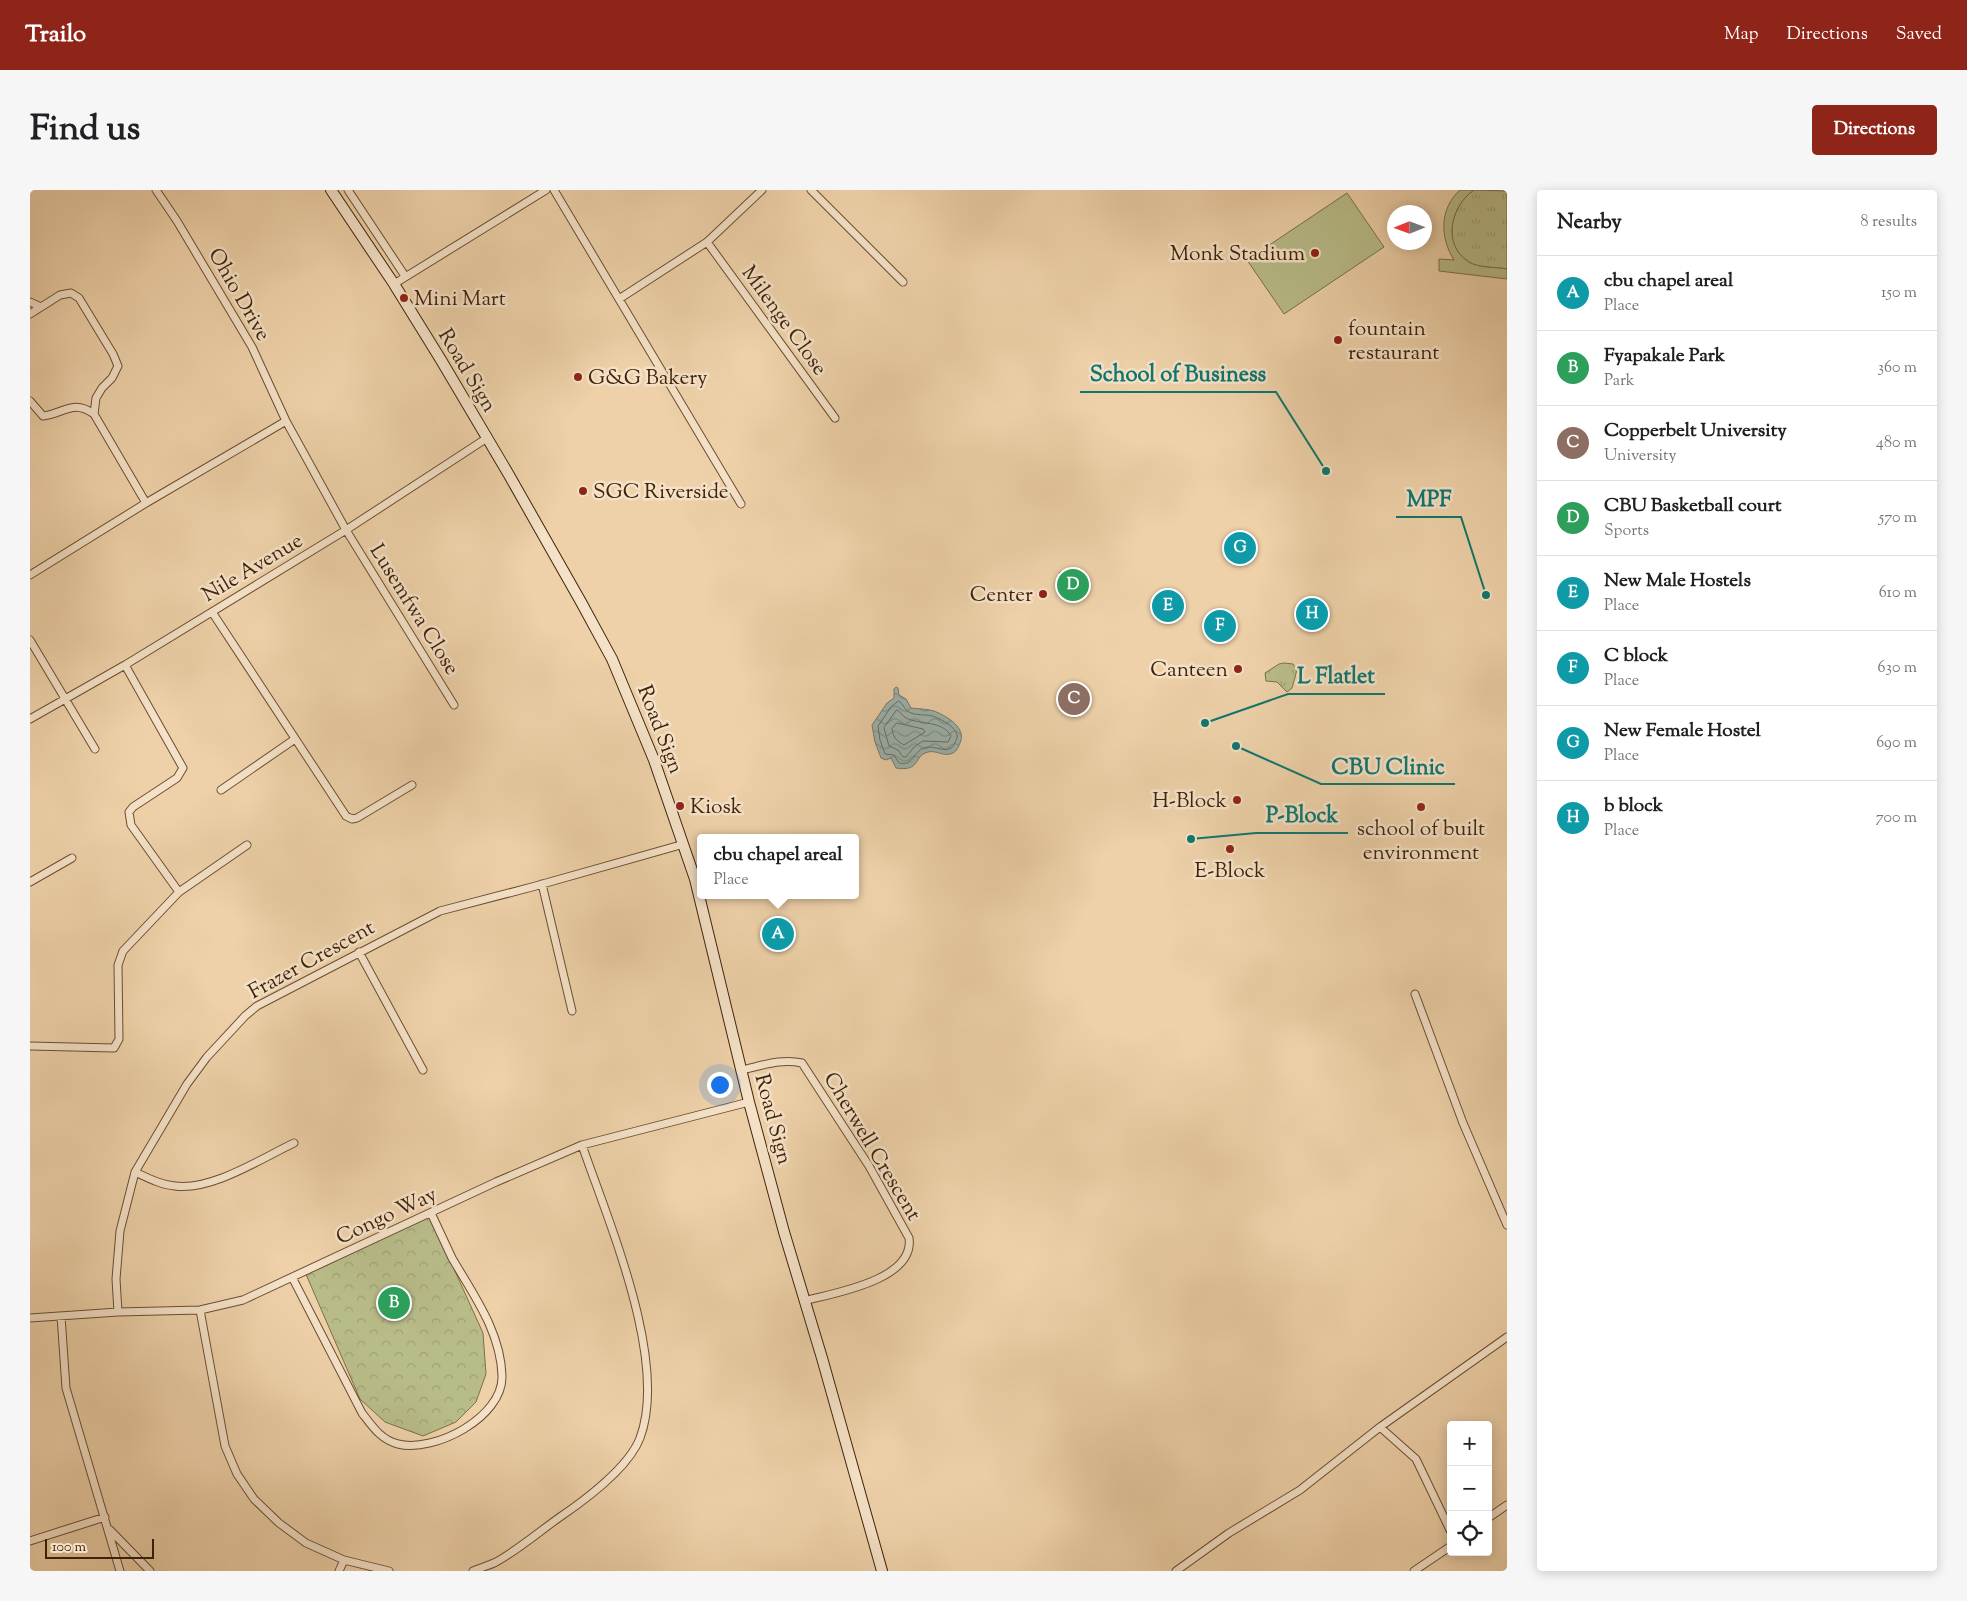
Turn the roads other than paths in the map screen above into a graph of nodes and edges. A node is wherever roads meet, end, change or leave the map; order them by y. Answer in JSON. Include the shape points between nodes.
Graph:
{"nodes":[{"id":1,"x":156,"y":190,"type":"edge"},
{"id":2,"x":331,"y":190,"type":"edge"},
{"id":3,"x":348,"y":190,"type":"edge"},
{"id":4,"x":546,"y":190,"type":"edge"},
{"id":5,"x":554,"y":190,"type":"edge"},
{"id":6,"x":762,"y":190,"type":"edge"},
{"id":7,"x":811,"y":190,"type":"edge"},
{"id":8,"x":707,"y":242,"type":"junction"},
{"id":9,"x":405,"y":276,"type":"junction"},
{"id":10,"x":903,"y":282,"type":"dead end"},
{"id":11,"x":394,"y":284,"type":"junction"},
{"id":12,"x":619,"y":299,"type":"junction"},
{"id":13,"x":30,"y":302,"type":"edge"},
{"id":14,"x":41,"y":307,"type":"junction"},
{"id":15,"x":30,"y":314,"type":"edge"},
{"id":16,"x":30,"y":402,"type":"edge"},
{"id":17,"x":94,"y":414,"type":"junction"},
{"id":18,"x":835,"y":418,"type":"dead end"},
{"id":19,"x":286,"y":421,"type":"junction"},
{"id":20,"x":487,"y":438,"type":"junction"},
{"id":21,"x":146,"y":502,"type":"junction"},
{"id":22,"x":741,"y":504,"type":"dead end"},
{"id":23,"x":346,"y":530,"type":"junction"},
{"id":24,"x":30,"y":575,"type":"edge"},
{"id":25,"x":212,"y":612,"type":"junction"},
{"id":26,"x":30,"y":640,"type":"edge"},
{"id":27,"x":125,"y":665,"type":"junction"},
{"id":28,"x":64,"y":698,"type":"junction"},
{"id":29,"x":454,"y":705,"type":"dead end"},
{"id":30,"x":30,"y":719,"type":"edge"},
{"id":31,"x":295,"y":739,"type":"junction"},
{"id":32,"x":95,"y":749,"type":"dead end"},
{"id":33,"x":412,"y":785,"type":"dead end"},
{"id":34,"x":221,"y":790,"type":"dead end"},
{"id":35,"x":684,"y":844,"type":"junction"},
{"id":36,"x":247,"y":845,"type":"dead end"},
{"id":37,"x":72,"y":858,"type":"dead end"},
{"id":38,"x":30,"y":882,"type":"edge"},
{"id":39,"x":542,"y":884,"type":"junction"},
{"id":40,"x":697,"y":887,"type":"edge"},
{"id":41,"x":179,"y":892,"type":"junction"},
{"id":42,"x":700,"y":899,"type":"edge"},
{"id":43,"x":360,"y":952,"type":"junction"},
{"id":44,"x":1415,"y":994,"type":"dead end"},
{"id":45,"x":572,"y":1011,"type":"dead end"},
{"id":46,"x":30,"y":1046,"type":"edge"},
{"id":47,"x":423,"y":1070,"type":"dead end"},
{"id":48,"x":741,"y":1070,"type":"junction"},
{"id":49,"x":749,"y":1102,"type":"junction"},
{"id":50,"x":294,"y":1142,"type":"dead end"},
{"id":51,"x":582,"y":1145,"type":"junction"},
{"id":52,"x":135,"y":1172,"type":"junction"},
{"id":53,"x":431,"y":1214,"type":"junction"},
{"id":54,"x":1507,"y":1225,"type":"edge"},
{"id":55,"x":292,"y":1277,"type":"junction"},
{"id":56,"x":804,"y":1300,"type":"junction"},
{"id":57,"x":200,"y":1310,"type":"junction"},
{"id":58,"x":118,"y":1312,"type":"junction"},
{"id":59,"x":61,"y":1316,"type":"junction"},
{"id":60,"x":30,"y":1318,"type":"edge"},
{"id":61,"x":1507,"y":1337,"type":"edge"},
{"id":62,"x":1380,"y":1427,"type":"junction"},
{"id":63,"x":1507,"y":1505,"type":"edge"},
{"id":64,"x":1492,"y":1515,"type":"edge"},
{"id":65,"x":105,"y":1517,"type":"junction"},
{"id":66,"x":1447,"y":1524,"type":"edge"},
{"id":67,"x":108,"y":1528,"type":"junction"},
{"id":68,"x":30,"y":1541,"type":"edge"},
{"id":69,"x":1447,"y":1549,"type":"edge"},
{"id":70,"x":344,"y":1560,"type":"junction"},
{"id":71,"x":120,"y":1571,"type":"edge"},
{"id":72,"x":150,"y":1571,"type":"edge"},
{"id":73,"x":339,"y":1571,"type":"edge"},
{"id":74,"x":389,"y":1571,"type":"edge"},
{"id":75,"x":473,"y":1571,"type":"edge"},
{"id":76,"x":882,"y":1571,"type":"edge"},
{"id":77,"x":1176,"y":1571,"type":"edge"},
{"id":78,"x":1414,"y":1571,"type":"edge"}],
"edges":[{"from":1,"to":19,"type":"street","name":"Ohio Drive","via":[[252,347]]},
{"from":2,"to":11,"type":"main road","name":"Road Sign"},
{"from":3,"to":9,"type":"street"},
{"from":4,"to":9,"type":"street"},
{"from":5,"to":12,"type":"street"},
{"from":6,"to":8,"type":"street"},
{"from":7,"to":10,"type":"street"},
{"from":8,"to":12,"type":"street"},
{"from":8,"to":18,"type":"street","name":"Milenge Close"},
{"from":9,"to":11,"type":"street"},
{"from":11,"to":20,"type":"main road","name":"Road Sign"},
{"from":12,"to":22,"type":"street"},
{"from":13,"to":14,"type":"street"},
{"from":14,"to":15,"type":"street"},
{"from":14,"to":17,"type":"street","via":[[71,292],[79,298],[113,354],[118,366],[96,398]]},
{"from":16,"to":17,"type":"street","via":[[43,416],[73,406],[84,407]]},
{"from":17,"to":21,"type":"street"},
{"from":19,"to":21,"type":"street"},
{"from":19,"to":23,"type":"street","name":"Ohio Drive"},
{"from":20,"to":23,"type":"street","name":"Nile Avenue"},
{"from":20,"to":35,"type":"main road","name":"Road Sign","via":[[612,659],[654,760]]},
{"from":21,"to":24,"type":"street"},
{"from":23,"to":25,"type":"street","name":"Nile Avenue"},
{"from":23,"to":29,"type":"street","name":"Lusemfwa Close"},
{"from":25,"to":27,"type":"street","name":"Nile Avenue"},
{"from":25,"to":31,"type":"street"},
{"from":26,"to":28,"type":"street"},
{"from":27,"to":28,"type":"street","name":"Nile Avenue"},
{"from":27,"to":41,"type":"street","via":[[183,768],[177,778],[129,812],[131,824]]},
{"from":28,"to":30,"type":"street","name":"Nile Avenue"},
{"from":28,"to":32,"type":"street"},
{"from":31,"to":33,"type":"street","via":[[346,816],[352,819]]},
{"from":31,"to":34,"type":"street"},
{"from":35,"to":39,"type":"street","name":"Frazer Crescent"},
{"from":35,"to":40,"type":"main road","name":"Road Sign"},
{"from":36,"to":41,"type":"street"},
{"from":37,"to":38,"type":"street"},
{"from":39,"to":43,"type":"street","name":"Frazer Crescent","via":[[440,911]]},
{"from":39,"to":45,"type":"street"},
{"from":41,"to":46,"type":"street","via":[[119,957],[119,1039],[114,1048]]},
{"from":42,"to":48,"type":"main road","name":"Road Sign"},
{"from":43,"to":47,"type":"street"},
{"from":43,"to":52,"type":"street","name":"Frazer Crescent","via":[[257,1006],[245,1016],[187,1084]]},
{"from":44,"to":54,"type":"street","via":[[1463,1123]]},
{"from":48,"to":49,"type":"main road","name":"Road Sign"},
{"from":48,"to":56,"type":"street","name":"Cherwell Crescent","via":[[780,1061],[802,1063],[869,1166],[909,1238],[908,1253],[893,1270],[860,1286]]},
{"from":49,"to":51,"type":"street","name":"Congo Way"},
{"from":49,"to":56,"type":"main road","name":"Road Sign"},
{"from":50,"to":52,"type":"street","via":[[230,1174],[198,1185],[177,1187]]},
{"from":51,"to":53,"type":"street","name":"Congo Way"},
{"from":51,"to":75,"type":"street","via":[[627,1276],[645,1349],[646,1415],[639,1440],[607,1481],[495,1563]]},
{"from":52,"to":58,"type":"street","name":"Frazer Crescent","via":[[120,1231],[116,1279]]},
{"from":53,"to":55,"type":"street","name":"Congo Way"},
{"from":53,"to":55,"type":"street","via":[[484,1314],[498,1350],[502,1378],[492,1402],[480,1417],[448,1438],[432,1443],[399,1444],[373,1429]]},
{"from":55,"to":57,"type":"street","name":"Congo Way","via":[[243,1300]]},
{"from":56,"to":76,"type":"main road","name":"Road Sign"},
{"from":57,"to":58,"type":"street","name":"Congo Way"},
{"from":57,"to":70,"type":"street","via":[[225,1446],[237,1474],[254,1499],[279,1522],[306,1543]]},
{"from":58,"to":59,"type":"street","name":"Congo Way"},
{"from":59,"to":60,"type":"street","name":"Congo Way"},
{"from":59,"to":65,"type":"street","via":[[66,1388]]},
{"from":61,"to":62,"type":"street"},
{"from":62,"to":66,"type":"street","via":[[1416,1459]]},
{"from":62,"to":77,"type":"street","via":[[1300,1490],[1229,1533]]},
{"from":63,"to":64,"type":"street"},
{"from":65,"to":67,"type":"street"},
{"from":65,"to":68,"type":"street"},
{"from":67,"to":71,"type":"street"},
{"from":67,"to":72,"type":"street"},
{"from":69,"to":78,"type":"street"},
{"from":70,"to":73,"type":"street"},
{"from":70,"to":74,"type":"street"}]}
